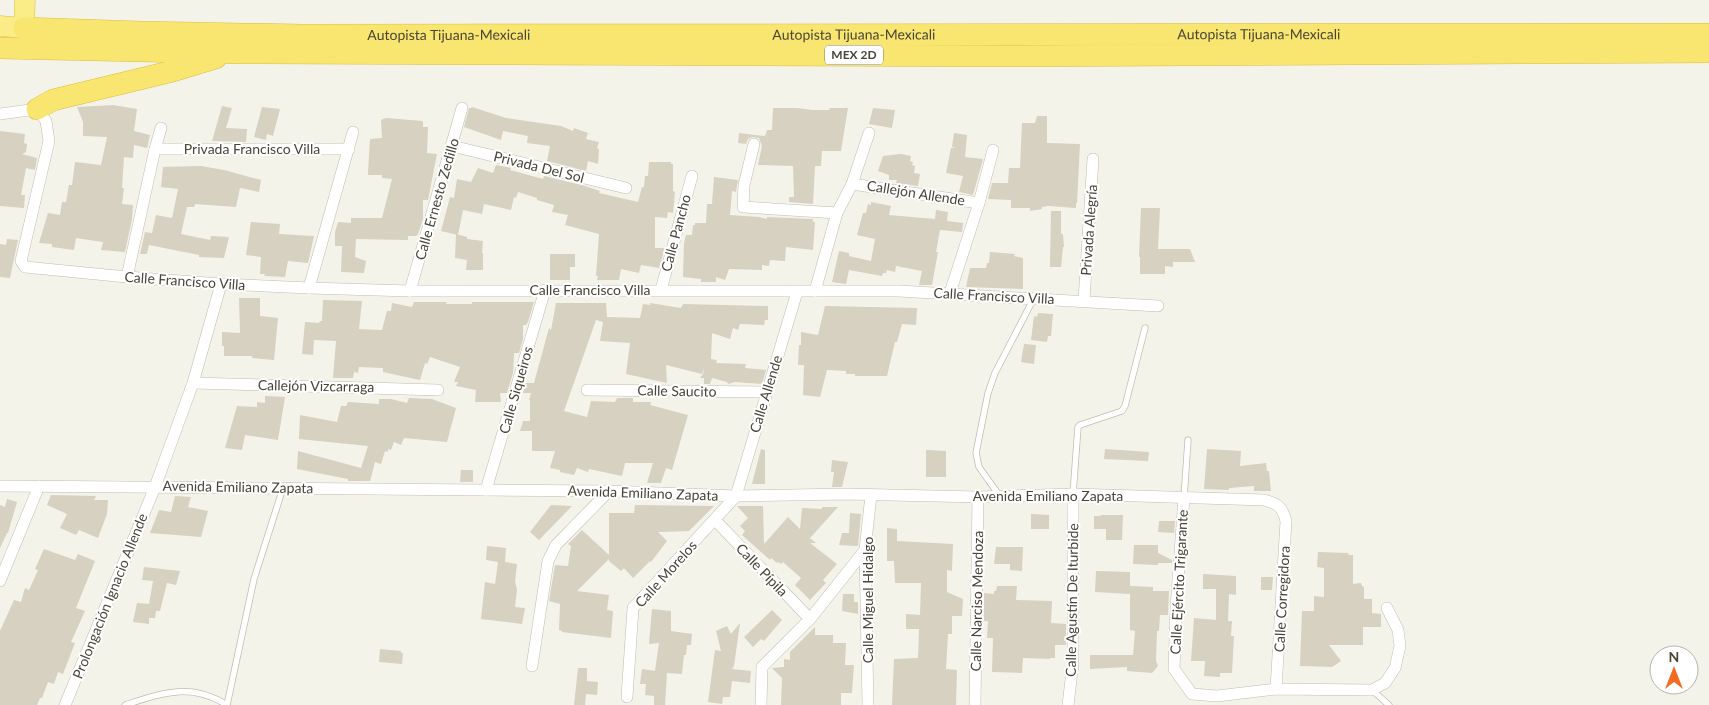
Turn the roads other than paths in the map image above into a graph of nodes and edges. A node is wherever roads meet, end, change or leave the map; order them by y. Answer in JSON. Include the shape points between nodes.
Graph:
{"nodes":[{"id":1,"x":25,"y":0,"type":"edge"},
{"id":2,"x":0,"y":26,"type":"edge"},
{"id":3,"x":24,"y":28,"type":"junction"},
{"id":4,"x":1709,"y":34,"type":"edge"},
{"id":5,"x":0,"y":48,"type":"edge"},
{"id":6,"x":1709,"y":52,"type":"edge"},
{"id":7,"x":235,"y":53,"type":"junction"},
{"id":8,"x":462,"y":108,"type":"dead end"},
{"id":9,"x":0,"y":114,"type":"edge"},
{"id":10,"x":42,"y":115,"type":"junction"},
{"id":11,"x":161,"y":128,"type":"dead end"},
{"id":12,"x":353,"y":132,"type":"dead end"},
{"id":13,"x":869,"y":133,"type":"dead end"},
{"id":14,"x":754,"y":144,"type":"dead end"},
{"id":15,"x":452,"y":146,"type":"junction"},
{"id":16,"x":155,"y":148,"type":"junction"},
{"id":17,"x":349,"y":150,"type":"junction"},
{"id":18,"x":993,"y":150,"type":"dead end"},
{"id":19,"x":1093,"y":160,"type":"dead end"},
{"id":20,"x":692,"y":176,"type":"dead end"},
{"id":21,"x":852,"y":184,"type":"junction"},
{"id":22,"x":626,"y":188,"type":"dead end"},
{"id":23,"x":979,"y":203,"type":"junction"},
{"id":24,"x":837,"y":213,"type":"junction"},
{"id":25,"x":126,"y":277,"type":"junction"},
{"id":26,"x":221,"y":284,"type":"junction"},
{"id":27,"x":309,"y":288,"type":"junction"},
{"id":28,"x":545,"y":290,"type":"junction"},
{"id":29,"x":661,"y":290,"type":"junction"},
{"id":30,"x":410,"y":291,"type":"junction"},
{"id":31,"x":815,"y":291,"type":"junction"},
{"id":32,"x":797,"y":292,"type":"junction"},
{"id":33,"x":950,"y":293,"type":"junction"},
{"id":34,"x":1034,"y":298,"type":"junction"},
{"id":35,"x":1084,"y":300,"type":"junction"},
{"id":36,"x":1158,"y":306,"type":"dead end"},
{"id":37,"x":1145,"y":328,"type":"dead end"},
{"id":38,"x":193,"y":383,"type":"junction"},
{"id":39,"x":438,"y":390,"type":"dead end"},
{"id":40,"x":587,"y":390,"type":"dead end"},
{"id":41,"x":766,"y":392,"type":"junction"},
{"id":42,"x":1188,"y":440,"type":"dead end"},
{"id":43,"x":0,"y":486,"type":"edge"},
{"id":44,"x":39,"y":486,"type":"junction"},
{"id":45,"x":155,"y":487,"type":"junction"},
{"id":46,"x":283,"y":488,"type":"junction"},
{"id":47,"x":486,"y":490,"type":"junction"},
{"id":48,"x":609,"y":492,"type":"junction"},
{"id":49,"x":1073,"y":494,"type":"junction"},
{"id":50,"x":870,"y":495,"type":"junction"},
{"id":51,"x":736,"y":496,"type":"junction"},
{"id":52,"x":999,"y":496,"type":"junction"},
{"id":53,"x":978,"y":497,"type":"junction"},
{"id":54,"x":1184,"y":498,"type":"junction"},
{"id":55,"x":1283,"y":510,"type":"joint"},
{"id":56,"x":715,"y":520,"type":"junction"},
{"id":57,"x":866,"y":550,"type":"junction"},
{"id":58,"x":0,"y":581,"type":"edge"},
{"id":59,"x":1387,"y":608,"type":"dead end"},
{"id":60,"x":810,"y":619,"type":"junction"},
{"id":61,"x":532,"y":666,"type":"dead end"},
{"id":62,"x":1276,"y":689,"type":"junction"},
{"id":63,"x":1372,"y":690,"type":"junction"},
{"id":64,"x":627,"y":697,"type":"dead end"},
{"id":65,"x":65,"y":705,"type":"edge"},
{"id":66,"x":125,"y":705,"type":"edge"},
{"id":67,"x":227,"y":705,"type":"edge"},
{"id":68,"x":761,"y":705,"type":"edge"},
{"id":69,"x":868,"y":705,"type":"edge"},
{"id":70,"x":975,"y":705,"type":"edge"},
{"id":71,"x":1068,"y":705,"type":"edge"},
{"id":72,"x":1388,"y":705,"type":"edge"}],
"edges":[{"from":1,"to":3,"type":"highway"},
{"from":2,"to":3,"type":"highway","name":"Autopista Tijuana-Mexicali","number":"MEX 2D"},
{"from":3,"to":4,"type":"highway","name":"Autopista Tijuana-Mexicali","number":"MEX 2D","via":[[303,35]]},
{"from":5,"to":7,"type":"highway","name":"Autopista Tijuana-Mexicali","number":"MEX 2D"},
{"from":6,"to":7,"type":"highway","name":"Autopista Tijuana-Mexicali","number":"MEX 2D","via":[[1003,56]]},
{"from":7,"to":10,"type":"highway","via":[[53,100]]},
{"from":8,"to":15,"type":"street","name":"Calle Ernesto Zedillo"},
{"from":9,"to":10,"type":"street"},
{"from":10,"to":25,"type":"street","name":"Calle Francisco Villa","via":[[49,141],[22,264],[25,267]]},
{"from":11,"to":16,"type":"street"},
{"from":12,"to":17,"type":"street"},
{"from":13,"to":21,"type":"street"},
{"from":14,"to":24,"type":"street","via":[[744,185],[743,207]]},
{"from":15,"to":22,"type":"street","name":"Privada Del Sol"},
{"from":15,"to":30,"type":"street","name":"Calle Ernesto Zedillo"},
{"from":16,"to":17,"type":"street","name":"Privada Francisco Villa"},
{"from":16,"to":25,"type":"street"},
{"from":17,"to":27,"type":"street"},
{"from":18,"to":23,"type":"street"},
{"from":19,"to":35,"type":"street","name":"Privada Alegría"},
{"from":20,"to":29,"type":"street","name":"Calle Pancho"},
{"from":21,"to":23,"type":"street","name":"Callejón Allende"},
{"from":21,"to":24,"type":"street"},
{"from":23,"to":33,"type":"street"},
{"from":24,"to":31,"type":"street"},
{"from":25,"to":26,"type":"street","name":"Calle Francisco Villa"},
{"from":26,"to":27,"type":"street","name":"Calle Francisco Villa"},
{"from":26,"to":38,"type":"street","name":"Prolongación Ignacio Allende"},
{"from":27,"to":30,"type":"street","name":"Calle Francisco Villa"},
{"from":28,"to":29,"type":"street","name":"Calle Francisco Villa"},
{"from":28,"to":30,"type":"street","name":"Calle Francisco Villa"},
{"from":28,"to":47,"type":"street","name":"Calle Siqueiros"},
{"from":29,"to":32,"type":"street","name":"Calle Francisco Villa"},
{"from":31,"to":32,"type":"street","name":"Calle Francisco Villa"},
{"from":31,"to":33,"type":"street","name":"Calle Francisco Villa"},
{"from":32,"to":41,"type":"street","name":"Calle Allende"},
{"from":33,"to":34,"type":"street","name":"Calle Francisco Villa"},
{"from":34,"to":35,"type":"street","name":"Calle Francisco Villa"},
{"from":34,"to":52,"type":"lane","via":[[995,373],[976,453],[979,467]]},
{"from":35,"to":36,"type":"street","name":"Calle Francisco Villa"},
{"from":37,"to":49,"type":"lane","via":[[1126,406],[1122,411],[1078,427]]},
{"from":38,"to":39,"type":"street","name":"Callejón Vizcarraga"},
{"from":38,"to":45,"type":"street","name":"Prolongación Ignacio Allende"},
{"from":40,"to":41,"type":"street","name":"Calle Saucito"},
{"from":41,"to":51,"type":"street","name":"Calle Allende"},
{"from":42,"to":54,"type":"lane"},
{"from":43,"to":44,"type":"street","name":"Avenida Emiliano Zapata"},
{"from":44,"to":45,"type":"street","name":"Avenida Emiliano Zapata"},
{"from":44,"to":58,"type":"street"},
{"from":45,"to":46,"type":"street","name":"Avenida Emiliano Zapata"},
{"from":45,"to":65,"type":"street","name":"Prolongación Ignacio Allende"},
{"from":46,"to":47,"type":"street","name":"Avenida Emiliano Zapata"},
{"from":46,"to":67,"type":"lane","via":[[254,579]]},
{"from":47,"to":48,"type":"street","name":"Avenida Emiliano Zapata"},
{"from":48,"to":51,"type":"street","name":"Avenida Emiliano Zapata"},
{"from":48,"to":61,"type":"street","via":[[556,545],[548,561]]},
{"from":49,"to":52,"type":"street","name":"Avenida Emiliano Zapata"},
{"from":49,"to":54,"type":"street","name":"Avenida Emiliano Zapata"},
{"from":49,"to":71,"type":"street","name":"Calle Agustín De Iturbide","via":[[1073,663]]},
{"from":50,"to":51,"type":"street","name":"Avenida Emiliano Zapata"},
{"from":50,"to":53,"type":"street","name":"Avenida Emiliano Zapata"},
{"from":50,"to":57,"type":"street","name":"Calle Miguel Hidalgo"},
{"from":51,"to":56,"type":"street","name":"Calle Morelos"},
{"from":52,"to":53,"type":"street","name":"Avenida Emiliano Zapata"},
{"from":53,"to":70,"type":"street","name":"Calle Narciso Mendoza"},
{"from":54,"to":55,"type":"street","name":"Avenida Emiliano Zapata","via":[[1264,500]]},
{"from":54,"to":62,"type":"street","name":"Calle Ejército Trigarante","via":[[1174,669],[1192,694],[1217,696]]},
{"from":55,"to":62,"type":"street","name":"Calle Corregidora","via":[[1286,521]]},
{"from":56,"to":60,"type":"street","name":"Calle Pípila"},
{"from":56,"to":64,"type":"street","name":"Calle Morelos","via":[[633,608]]},
{"from":57,"to":60,"type":"street"},
{"from":57,"to":69,"type":"street","name":"Calle Miguel Hidalgo"},
{"from":59,"to":63,"type":"street","via":[[1398,630],[1400,646],[1395,668],[1385,683]]},
{"from":60,"to":68,"type":"street","via":[[762,667]]},
{"from":62,"to":63,"type":"street","name":"Calle Ejército Trigarante"},
{"from":63,"to":72,"type":"lane"},
{"from":66,"to":67,"type":"lane","via":[[174,691],[199,692]]}]}
